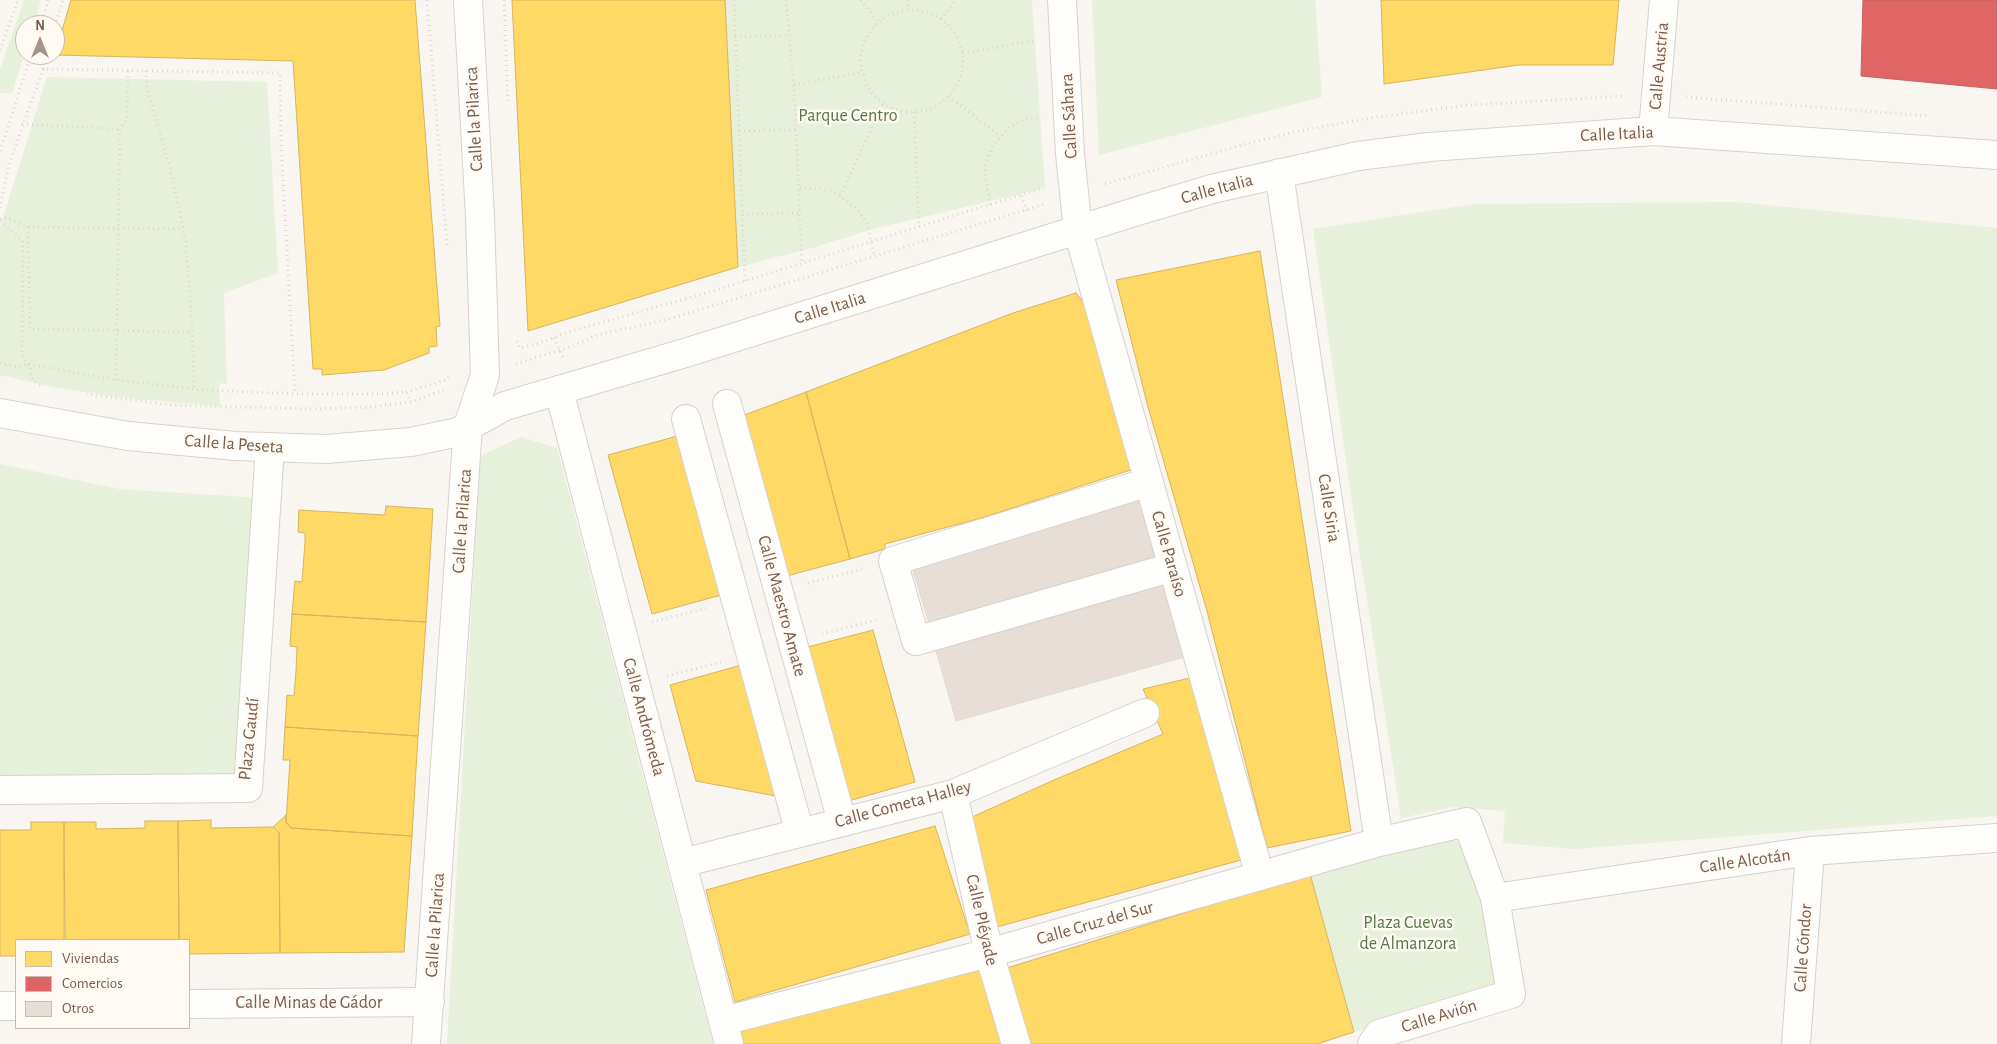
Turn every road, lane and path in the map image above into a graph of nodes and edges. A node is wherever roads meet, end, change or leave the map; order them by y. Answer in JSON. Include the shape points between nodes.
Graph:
{"nodes":[{"id":1,"x":18,"y":0,"type":"edge"},
{"id":2,"x":48,"y":0,"type":"edge"},
{"id":3,"x":62,"y":0,"type":"edge"},
{"id":4,"x":427,"y":0,"type":"edge"},
{"id":5,"x":468,"y":0,"type":"edge"},
{"id":6,"x":734,"y":0,"type":"edge"},
{"id":7,"x":786,"y":0,"type":"edge"},
{"id":8,"x":861,"y":0,"type":"edge"},
{"id":9,"x":908,"y":0,"type":"edge"},
{"id":10,"x":956,"y":0,"type":"edge"},
{"id":11,"x":1062,"y":0,"type":"edge"},
{"id":12,"x":1664,"y":0,"type":"edge"},
{"id":13,"x":908,"y":9,"type":"junction"},
{"id":14,"x":43,"y":15,"type":"edge"},
{"id":15,"x":58,"y":15,"type":"edge"},
{"id":16,"x":941,"y":19,"type":"junction"},
{"id":17,"x":878,"y":22,"type":"junction"},
{"id":18,"x":789,"y":35,"type":"junction"},
{"id":19,"x":735,"y":37,"type":"junction"},
{"id":20,"x":1040,"y":39,"type":"dead end"},
{"id":21,"x":0,"y":50,"type":"edge"},
{"id":22,"x":963,"y":53,"type":"junction"},
{"id":23,"x":28,"y":65,"type":"edge"},
{"id":24,"x":44,"y":65,"type":"edge"},
{"id":25,"x":43,"y":69,"type":"junction"},
{"id":26,"x":128,"y":71,"type":"junction"},
{"id":27,"x":146,"y":71,"type":"junction"},
{"id":28,"x":861,"y":72,"type":"junction"},
{"id":29,"x":794,"y":85,"type":"junction"},
{"id":30,"x":949,"y":96,"type":"junction"},
{"id":31,"x":1728,"y":100,"type":"dead end"},
{"id":32,"x":883,"y":104,"type":"junction"},
{"id":33,"x":914,"y":112,"type":"junction"},
{"id":34,"x":1878,"y":112,"type":"dead end"},
{"id":35,"x":1043,"y":117,"type":"dead end"},
{"id":36,"x":22,"y":124,"type":"junction"},
{"id":37,"x":120,"y":129,"type":"junction"},
{"id":38,"x":796,"y":130,"type":"junction"},
{"id":39,"x":739,"y":131,"type":"junction"},
{"id":40,"x":1653,"y":131,"type":"junction"},
{"id":41,"x":1000,"y":136,"type":"junction"},
{"id":42,"x":0,"y":151,"type":"edge"},
{"id":43,"x":1997,"y":155,"type":"edge"},
{"id":44,"x":1279,"y":173,"type":"junction"},
{"id":45,"x":800,"y":188,"type":"junction"},
{"id":46,"x":1045,"y":188,"type":"dead end"},
{"id":47,"x":840,"y":196,"type":"junction"},
{"id":48,"x":1021,"y":196,"type":"junction"},
{"id":49,"x":990,"y":205,"type":"junction"},
{"id":50,"x":0,"y":208,"type":"edge"},
{"id":51,"x":1026,"y":210,"type":"dead end"},
{"id":52,"x":800,"y":213,"type":"junction"},
{"id":53,"x":742,"y":214,"type":"junction"},
{"id":54,"x":1008,"y":215,"type":"dead end"},
{"id":55,"x":0,"y":220,"type":"edge"},
{"id":56,"x":28,"y":227,"type":"junction"},
{"id":57,"x":919,"y":227,"type":"junction"},
{"id":58,"x":117,"y":228,"type":"junction"},
{"id":59,"x":183,"y":229,"type":"junction"},
{"id":60,"x":1078,"y":231,"type":"junction"},
{"id":61,"x":872,"y":242,"type":"junction"},
{"id":62,"x":448,"y":255,"type":"dead end"},
{"id":63,"x":874,"y":255,"type":"junction"},
{"id":64,"x":802,"y":264,"type":"junction"},
{"id":65,"x":745,"y":281,"type":"junction"},
{"id":66,"x":115,"y":330,"type":"junction"},
{"id":67,"x":192,"y":332,"type":"junction"},
{"id":68,"x":554,"y":338,"type":"junction"},
{"id":69,"x":537,"y":344,"type":"dead end"},
{"id":70,"x":560,"y":351,"type":"junction"},
{"id":71,"x":536,"y":357,"type":"dead end"},
{"id":72,"x":0,"y":363,"type":"edge"},
{"id":73,"x":28,"y":364,"type":"junction"},
{"id":74,"x":454,"y":371,"type":"dead end"},
{"id":75,"x":116,"y":380,"type":"junction"},
{"id":76,"x":46,"y":388,"type":"dead end"},
{"id":77,"x":194,"y":389,"type":"junction"},
{"id":78,"x":445,"y":389,"type":"dead end"},
{"id":79,"x":558,"y":390,"type":"junction"},
{"id":80,"x":406,"y":392,"type":"junction"},
{"id":81,"x":78,"y":393,"type":"dead end"},
{"id":82,"x":295,"y":394,"type":"junction"},
{"id":83,"x":411,"y":402,"type":"junction"},
{"id":84,"x":728,"y":404,"type":"dead end"},
{"id":85,"x":0,"y":413,"type":"edge"},
{"id":86,"x":686,"y":419,"type":"dead end"},
{"id":87,"x":468,"y":426,"type":"junction"},
{"id":88,"x":270,"y":447,"type":"junction"},
{"id":89,"x":1149,"y":482,"type":"junction"},
{"id":90,"x":1173,"y":566,"type":"junction"},
{"id":91,"x":867,"y":568,"type":"dead end"},
{"id":92,"x":778,"y":590,"type":"junction"},
{"id":93,"x":736,"y":601,"type":"junction"},
{"id":94,"x":881,"y":618,"type":"dead end"},
{"id":95,"x":649,"y":623,"type":"dead end"},
{"id":96,"x":792,"y":642,"type":"junction"},
{"id":97,"x":750,"y":654,"type":"junction"},
{"id":98,"x":664,"y":677,"type":"dead end"},
{"id":99,"x":1145,"y":713,"type":"dead end"},
{"id":100,"x":0,"y":790,"type":"edge"},
{"id":101,"x":954,"y":794,"type":"junction"},
{"id":102,"x":838,"y":807,"type":"dead end"},
{"id":103,"x":796,"y":819,"type":"dead end"},
{"id":104,"x":1997,"y":838,"type":"edge"},
{"id":105,"x":1380,"y":842,"type":"junction"},
{"id":106,"x":1810,"y":851,"type":"junction"},
{"id":107,"x":682,"y":863,"type":"junction"},
{"id":108,"x":1260,"y":876,"type":"junction"},
{"id":109,"x":1495,"y":898,"type":"junction"},
{"id":110,"x":989,"y":953,"type":"junction"},
{"id":111,"x":430,"y":1002,"type":"junction"},
{"id":112,"x":190,"y":1004,"type":"edge"},
{"id":113,"x":0,"y":1006,"type":"edge"},
{"id":114,"x":15,"y":1006,"type":"edge"},
{"id":115,"x":726,"y":1032,"type":"edge"},
{"id":116,"x":426,"y":1044,"type":"edge"},
{"id":117,"x":1016,"y":1044,"type":"edge"},
{"id":118,"x":1372,"y":1044,"type":"edge"},
{"id":119,"x":1796,"y":1044,"type":"edge"}],
"edges":[{"from":1,"to":21,"type":"path"},
{"from":2,"to":14,"type":"path"},
{"from":3,"to":15,"type":"path"},
{"from":4,"to":62,"type":"path"},
{"from":5,"to":87,"type":"street","name":"Calle la Pilarica","via":[[485,375]]},
{"from":6,"to":19,"type":"path"},
{"from":7,"to":18,"type":"path"},
{"from":8,"to":17,"type":"path"},
{"from":9,"to":13,"type":"path"},
{"from":10,"to":16,"type":"path"},
{"from":11,"to":60,"type":"street","name":"Calle Sáhara","via":[[1070,154]]},
{"from":12,"to":40,"type":"street","name":"Calle Austria"},
{"from":13,"to":16,"type":"path","via":[[926,11]]},
{"from":13,"to":17,"type":"path"},
{"from":16,"to":22,"type":"path","via":[[955,34]]},
{"from":17,"to":28,"type":"path","via":[[864,42]]},
{"from":18,"to":19,"type":"path"},
{"from":18,"to":29,"type":"path"},
{"from":19,"to":39,"type":"path"},
{"from":20,"to":22,"type":"path"},
{"from":22,"to":30,"type":"path","via":[[962,72]]},
{"from":23,"to":42,"type":"path"},
{"from":24,"to":25,"type":"path"},
{"from":25,"to":26,"type":"path"},
{"from":25,"to":36,"type":"path"},
{"from":26,"to":27,"type":"path"},
{"from":26,"to":37,"type":"path","via":[[127,119]]},
{"from":27,"to":59,"type":"path","via":[[147,88]]},
{"from":27,"to":82,"type":"path","via":[[280,73]]},
{"from":28,"to":29,"type":"path"},
{"from":28,"to":32,"type":"path","via":[[868,89]]},
{"from":29,"to":38,"type":"path"},
{"from":30,"to":33,"type":"path","via":[[929,109]]},
{"from":30,"to":41,"type":"path"},
{"from":31,"to":34,"type":"path"},
{"from":32,"to":33,"type":"path"},
{"from":32,"to":47,"type":"path"},
{"from":33,"to":57,"type":"path"},
{"from":35,"to":41,"type":"path","via":[[1019,121]]},
{"from":36,"to":37,"type":"path"},
{"from":36,"to":50,"type":"path","via":[[8,167]]},
{"from":37,"to":58,"type":"path"},
{"from":38,"to":39,"type":"path"},
{"from":38,"to":45,"type":"path"},
{"from":39,"to":53,"type":"path"},
{"from":40,"to":43,"type":"street","name":"Calle Italia"},
{"from":40,"to":44,"type":"street","name":"Calle Italia","via":[[1429,147],[1358,156]]},
{"from":41,"to":49,"type":"path","via":[[985,166]]},
{"from":44,"to":60,"type":"street","name":"Calle Italia","via":[[1212,189]]},
{"from":44,"to":105,"type":"street","name":"Calle Siria"},
{"from":45,"to":47,"type":"path","via":[[822,189]]},
{"from":45,"to":52,"type":"path"},
{"from":46,"to":48,"type":"path"},
{"from":47,"to":61,"type":"path","via":[[862,216]]},
{"from":48,"to":49,"type":"path"},
{"from":48,"to":51,"type":"path"},
{"from":49,"to":57,"type":"path"},
{"from":52,"to":53,"type":"path"},
{"from":52,"to":64,"type":"path"},
{"from":53,"to":65,"type":"path"},
{"from":54,"to":63,"type":"path"},
{"from":55,"to":56,"type":"path","via":[[6,218]]},
{"from":55,"to":73,"type":"path","via":[[22,240],[22,355]]},
{"from":56,"to":58,"type":"path"},
{"from":56,"to":66,"type":"path","via":[[30,329]]},
{"from":57,"to":61,"type":"path"},
{"from":58,"to":59,"type":"path"},
{"from":58,"to":66,"type":"path"},
{"from":59,"to":67,"type":"path"},
{"from":60,"to":79,"type":"street","name":"Calle Italia"},
{"from":60,"to":89,"type":"street","name":"Calle Paraíso"},
{"from":61,"to":63,"type":"path"},
{"from":61,"to":64,"type":"path"},
{"from":63,"to":70,"type":"path","via":[[669,319],[597,335]]},
{"from":64,"to":65,"type":"path"},
{"from":65,"to":68,"type":"path"},
{"from":66,"to":67,"type":"path"},
{"from":66,"to":75,"type":"path"},
{"from":67,"to":77,"type":"path"},
{"from":68,"to":69,"type":"path"},
{"from":68,"to":70,"type":"path"},
{"from":70,"to":71,"type":"path"},
{"from":72,"to":73,"type":"path"},
{"from":73,"to":75,"type":"path"},
{"from":73,"to":76,"type":"path","via":[[34,381]]},
{"from":74,"to":80,"type":"path","via":[[446,380]]},
{"from":75,"to":77,"type":"path"},
{"from":77,"to":82,"type":"path"},
{"from":78,"to":83,"type":"path"},
{"from":79,"to":87,"type":"street","name":"Calle Italia","via":[[505,406]]},
{"from":79,"to":107,"type":"street","name":"Calle Andrómeda"},
{"from":80,"to":82,"type":"path"},
{"from":80,"to":83,"type":"path"},
{"from":81,"to":83,"type":"path","via":[[172,405],[252,409],[330,409]]},
{"from":84,"to":92,"type":"street","name":"Calle Maestro Amate"},
{"from":85,"to":88,"type":"street","name":"Calle la Peseta","via":[[128,436]]},
{"from":86,"to":93,"type":"street"},
{"from":87,"to":88,"type":"street","name":"Calle la Peseta","via":[[458,432],[411,442],[326,449]]},
{"from":87,"to":111,"type":"street","name":"Calle la Pilarica"},
{"from":88,"to":100,"type":"street","name":"Plaza Gaudí","via":[[248,788]]},
{"from":89,"to":90,"type":"street","name":"Calle Paraíso"},
{"from":89,"to":90,"type":"street","via":[[893,561],[895,570],[916,641]]},
{"from":90,"to":108,"type":"street","name":"Calle Paraíso"},
{"from":91,"to":92,"type":"path"},
{"from":92,"to":93,"type":"street"},
{"from":92,"to":96,"type":"street","name":"Calle Maestro Amate"},
{"from":93,"to":95,"type":"path"},
{"from":93,"to":97,"type":"street"},
{"from":94,"to":96,"type":"path"},
{"from":96,"to":97,"type":"street"},
{"from":96,"to":102,"type":"street","name":"Calle Maestro Amate"},
{"from":97,"to":98,"type":"path"},
{"from":97,"to":103,"type":"street"},
{"from":99,"to":101,"type":"street","name":"Calle Cometa Halley"},
{"from":101,"to":107,"type":"street","name":"Calle Cometa Halley"},
{"from":101,"to":110,"type":"street","name":"Calle Pléyade"},
{"from":104,"to":106,"type":"street","name":"Calle Alcotán"},
{"from":105,"to":108,"type":"street","name":"Calle Cruz del Sur"},
{"from":105,"to":109,"type":"street","name":"Calle Cruz del Sur","via":[[1467,822]]},
{"from":106,"to":109,"type":"street","name":"Calle Alcotán"},
{"from":106,"to":119,"type":"street","name":"Calle Cóndor"},
{"from":107,"to":115,"type":"street","name":"Calle Andrómeda"},
{"from":108,"to":110,"type":"street","name":"Calle Cruz del Sur"},
{"from":109,"to":118,"type":"street","name":"Calle Avión","via":[[1511,994],[1379,1034]]},
{"from":110,"to":115,"type":"street","name":"Calle Cruz del Sur"},
{"from":110,"to":117,"type":"street","name":"Calle Pléyade"},
{"from":111,"to":112,"type":"street","name":"Calle Minas de Gádor"},
{"from":111,"to":116,"type":"street","name":"Calle la Pilarica"},
{"from":113,"to":114,"type":"street"}]}
